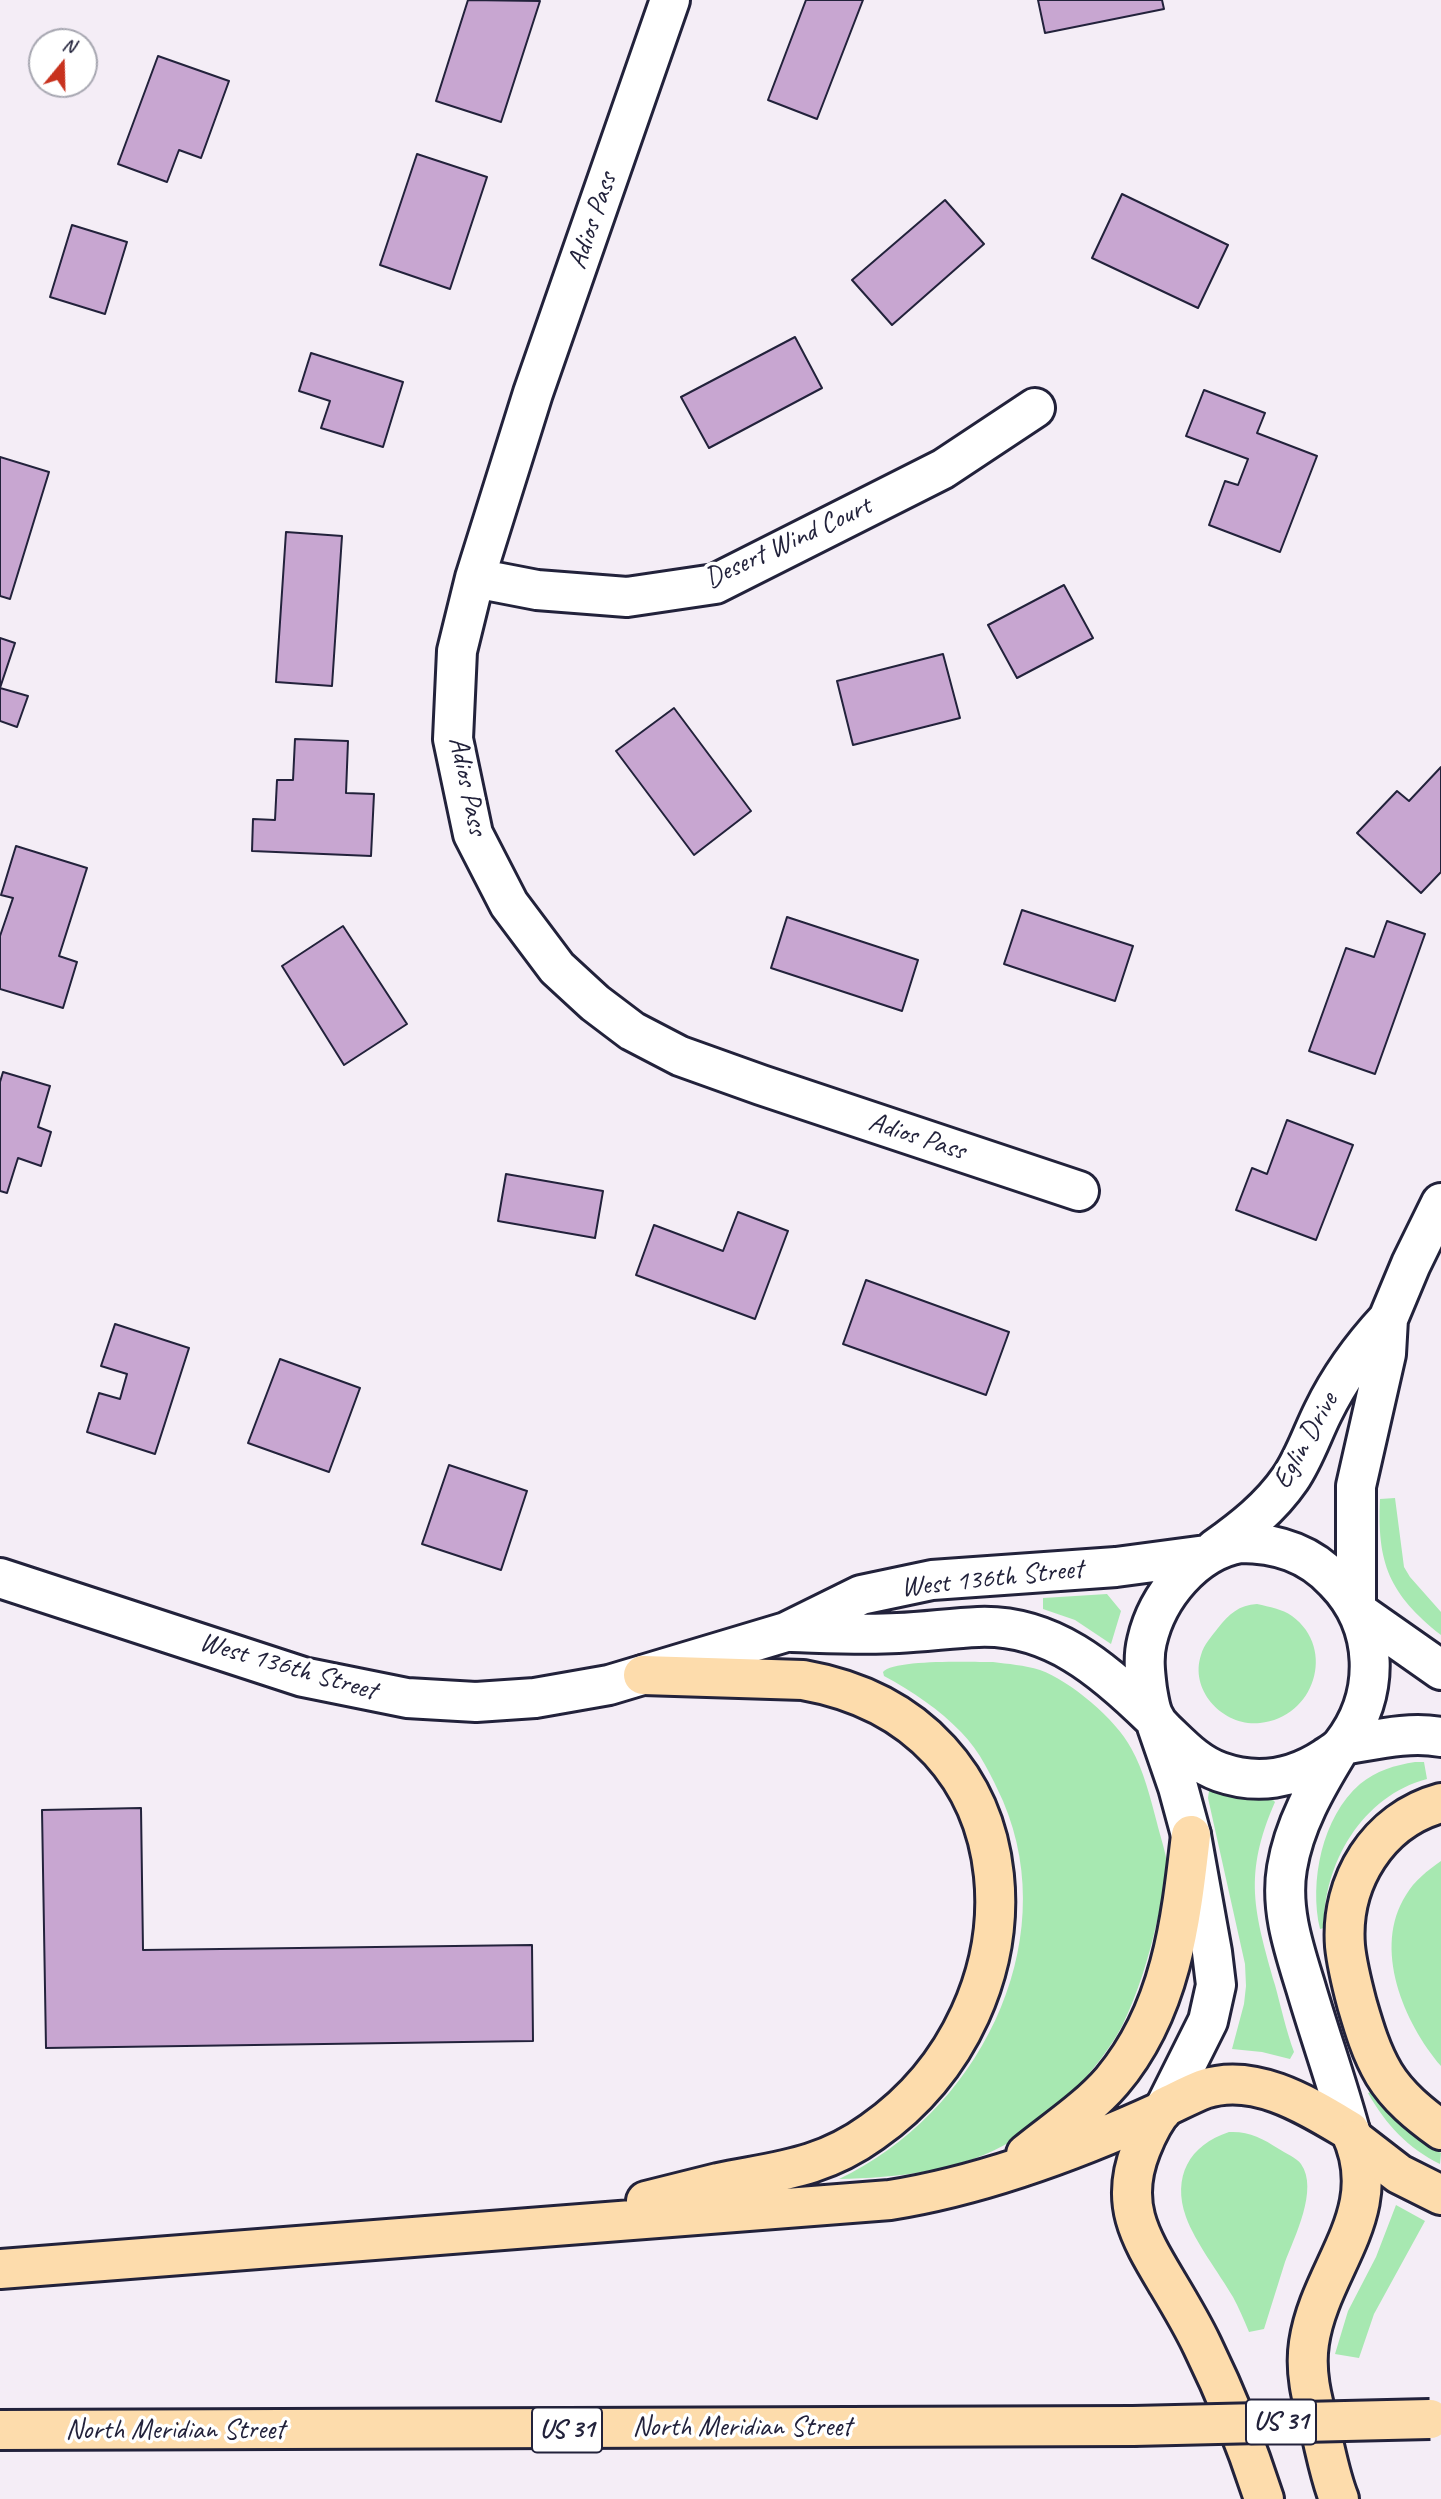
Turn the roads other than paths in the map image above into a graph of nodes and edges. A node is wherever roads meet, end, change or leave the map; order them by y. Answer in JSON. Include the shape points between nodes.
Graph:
{"nodes":[{"id":1,"x":670,"y":0,"type":"edge"},
{"id":2,"x":1035,"y":408,"type":"dead end"},
{"id":3,"x":475,"y":578,"type":"junction"},
{"id":4,"x":1079,"y":1191,"type":"dead end"},
{"id":5,"x":1441,"y":1203,"type":"edge"},
{"id":6,"x":1388,"y":1320,"type":"junction"},
{"id":7,"x":1209,"y":1553,"type":"junction"},
{"id":8,"x":0,"y":1578,"type":"edge"},
{"id":9,"x":1357,"y":1609,"type":"junction"},
{"id":10,"x":786,"y":1632,"type":"junction"},
{"id":11,"x":1441,"y":1670,"type":"edge"},
{"id":12,"x":643,"y":1675,"type":"junction"},
{"id":13,"x":1155,"y":1721,"type":"junction"},
{"id":14,"x":1441,"y":1737,"type":"edge"},
{"id":15,"x":1341,"y":1746,"type":"junction"},
{"id":16,"x":1441,"y":1803,"type":"edge"},
{"id":17,"x":1191,"y":1835,"type":"junction"},
{"id":18,"x":1163,"y":2109,"type":"junction"},
{"id":19,"x":1441,"y":2130,"type":"edge"},
{"id":20,"x":1353,"y":2135,"type":"junction"},
{"id":21,"x":999,"y":2175,"type":"junction"},
{"id":22,"x":1441,"y":2195,"type":"edge"},
{"id":23,"x":542,"y":2227,"type":"junction"},
{"id":24,"x":0,"y":2269,"type":"edge"},
{"id":25,"x":1435,"y":2418,"type":"edge"},
{"id":26,"x":0,"y":2430,"type":"edge"},
{"id":27,"x":1264,"y":2499,"type":"edge"},
{"id":28,"x":1339,"y":2499,"type":"edge"}],
"edges":[{"from":1,"to":3,"type":"street","name":"Adios Pass","via":[[533,393]]},
{"from":2,"to":3,"type":"street","name":"Desert Wind Court","via":[[943,469],[715,584],[627,597],[537,590]]},
{"from":3,"to":4,"type":"street","name":"Adios Pass","via":[[457,651],[453,739],[473,834],[509,904],[557,968],[632,1031],[680,1056]]},
{"from":5,"to":6,"type":"street","name":"Eglin Drive"},
{"from":6,"to":7,"type":"street","name":"Eglin Drive","via":[[1349,1366],[1289,1480],[1245,1527]]},
{"from":6,"to":9,"type":"street","name":"Eglin Drive","via":[[1356,1486]]},
{"from":7,"to":9,"type":"street","via":[[1240,1543],[1294,1551],[1327,1573]]},
{"from":7,"to":10,"type":"street","name":"West 136th Street","via":[[1126,1566],[932,1580],[860,1595]]},
{"from":7,"to":13,"type":"street","via":[[1185,1573],[1154,1618],[1144,1669]]},
{"from":8,"to":12,"type":"street","name":"West 136th Street","via":[[303,1677],[381,1695],[476,1702],[535,1698]]},
{"from":9,"to":11,"type":"street"},
{"from":9,"to":15,"type":"street","via":[[1366,1631],[1369,1687]]},
{"from":10,"to":12,"type":"street","name":"West 136th Street"},
{"from":10,"to":13,"type":"street","name":"West 136th Street","via":[[1017,1630],[1053,1642],[1094,1665]]},
{"from":12,"to":23,"type":"main road","via":[[825,1684],[867,1699],[932,1741],[980,1814],[996,1897],[991,1956],[976,2000],[941,2063],[913,2097],[864,2138],[811,2164]]},
{"from":13,"to":15,"type":"street","via":[[1195,1759],[1244,1778],[1296,1774]]},
{"from":13,"to":17,"type":"street","name":"West 136th Street"},
{"from":14,"to":15,"type":"street","via":[[1388,1737]]},
{"from":15,"to":20,"type":"street","via":[[1301,1820],[1285,1884],[1290,1933]]},
{"from":16,"to":19,"type":"main road","via":[[1423,1808],[1386,1832],[1362,1864],[1350,1899],[1345,1944],[1365,2033],[1385,2076],[1417,2113]]},
{"from":17,"to":18,"type":"street","name":"West 136th Street","via":[[1216,1985],[1208,2021]]},
{"from":17,"to":21,"type":"main road","via":[[1184,1901],[1169,1968],[1142,2038],[1110,2083]]},
{"from":18,"to":20,"type":"main road","via":[[1206,2088],[1258,2088],[1292,2099]]},
{"from":18,"to":21,"type":"main road","via":[[1116,2132]]},
{"from":18,"to":27,"type":"main road","via":[[1143,2143],[1132,2179],[1137,2229],[1221,2384]]},
{"from":20,"to":22,"type":"main road","via":[[1410,2180]]},
{"from":20,"to":28,"type":"main road","via":[[1362,2173],[1360,2203],[1311,2332],[1307,2378]]},
{"from":21,"to":23,"type":"main road","via":[[890,2200]]},
{"from":23,"to":24,"type":"main road"},
{"from":25,"to":26,"type":"main road","name":"North Meridian Street","number":"US 31","bridge":true,"via":[[1133,2426]]}]}
